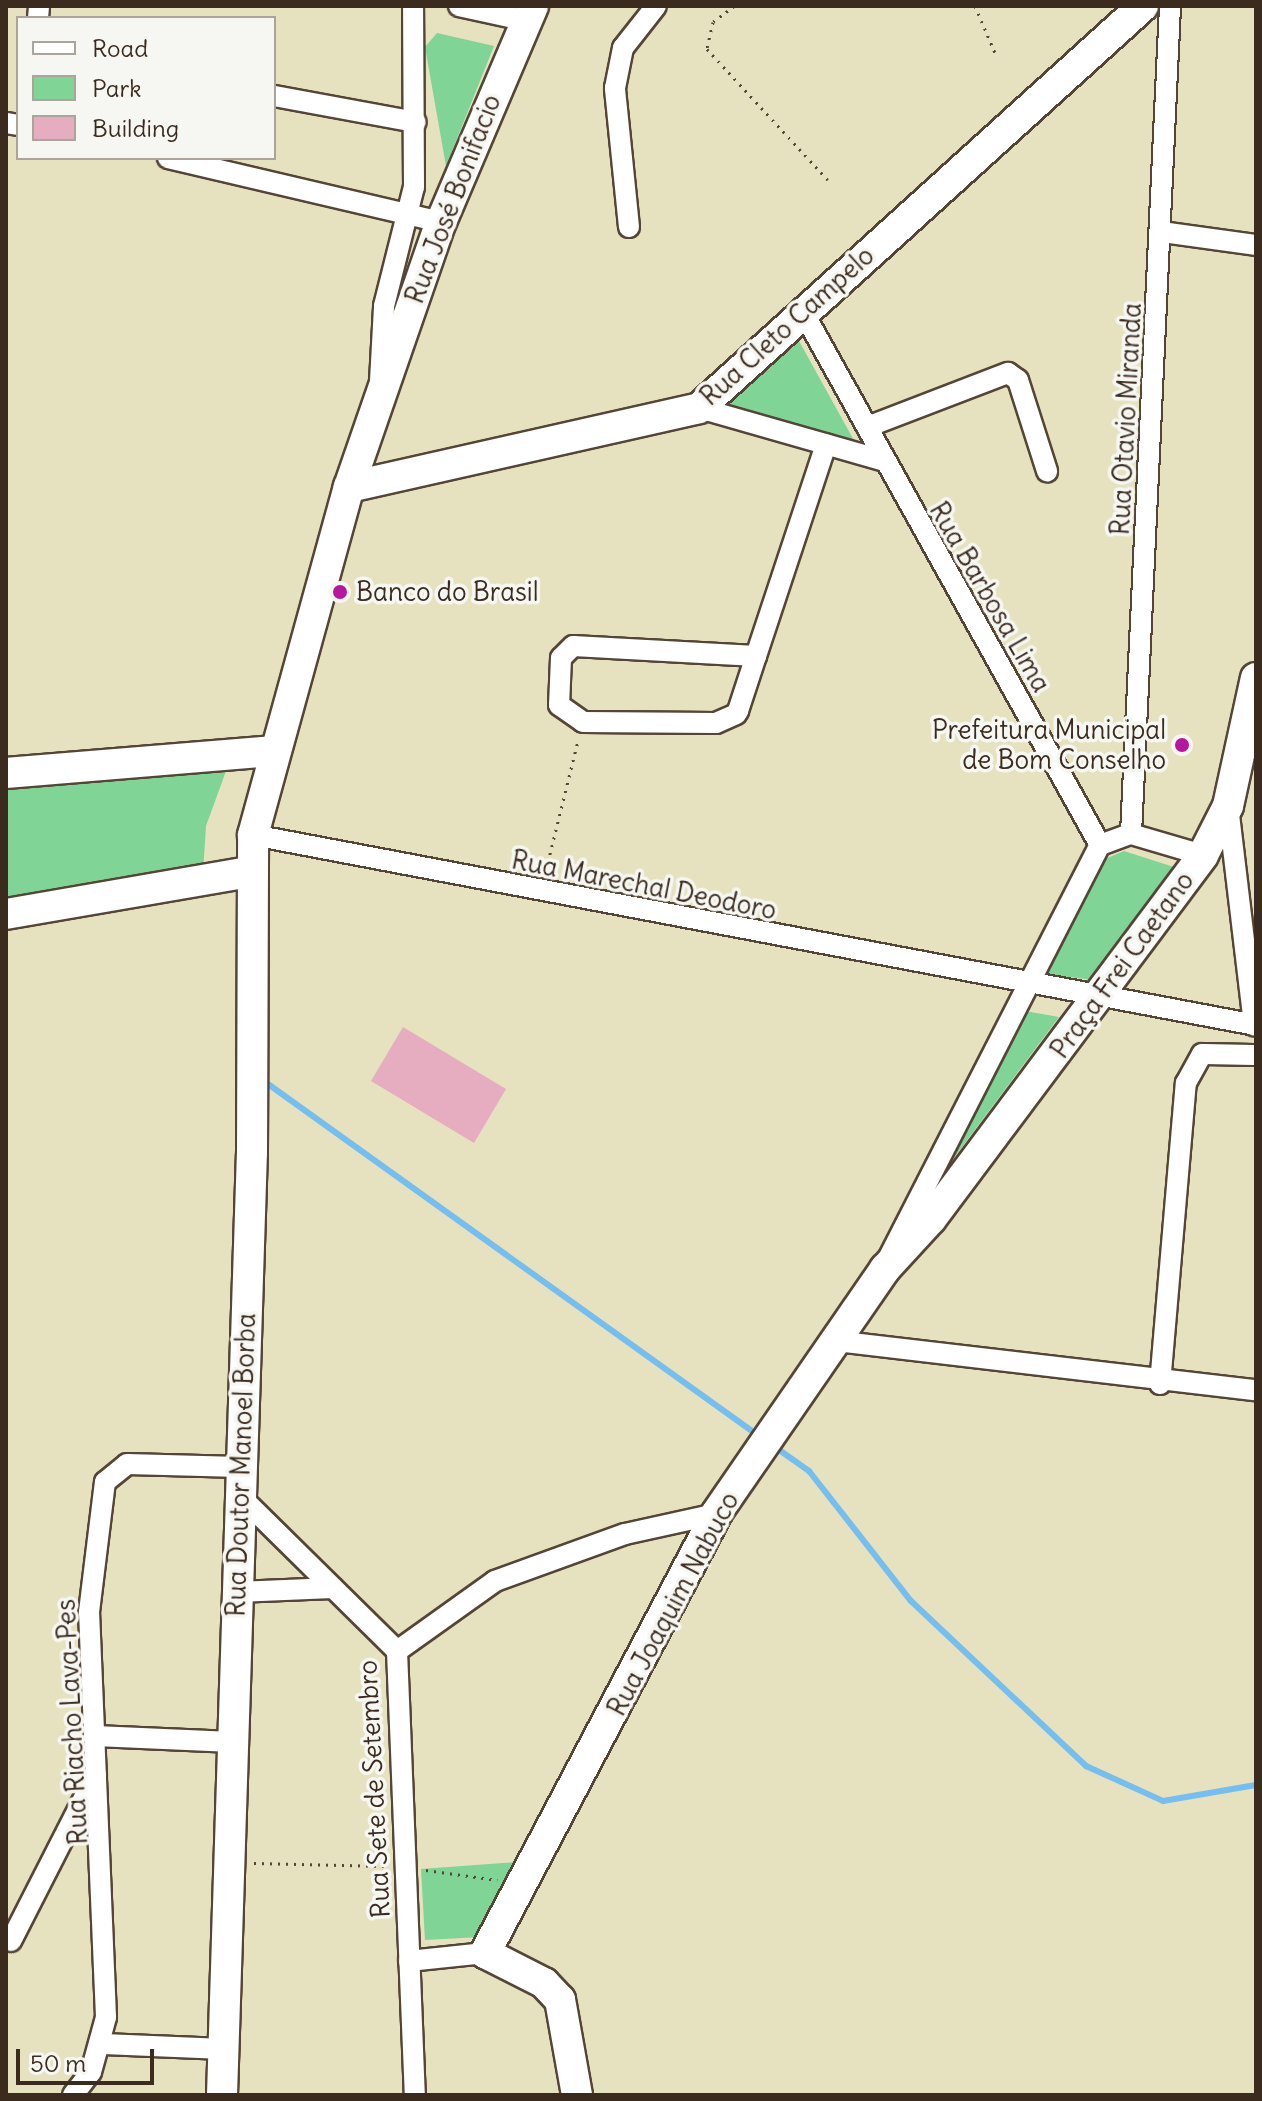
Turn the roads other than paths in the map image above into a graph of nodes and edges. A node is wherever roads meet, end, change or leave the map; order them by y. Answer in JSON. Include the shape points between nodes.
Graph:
{"nodes":[{"id":1,"x":413,"y":6,"type":"edge"},
{"id":2,"x":459,"y":6,"type":"edge"},
{"id":3,"x":656,"y":6,"type":"edge"},
{"id":4,"x":1143,"y":6,"type":"edge"},
{"id":5,"x":1170,"y":6,"type":"edge"},
{"id":6,"x":528,"y":13,"type":"edge"},
{"id":7,"x":276,"y":96,"type":"edge"},
{"id":8,"x":416,"y":122,"type":"junction"},
{"id":9,"x":177,"y":160,"type":"edge"},
{"id":10,"x":411,"y":213,"type":"junction"},
{"id":11,"x":441,"y":222,"type":"junction"},
{"id":12,"x":629,"y":227,"type":"dead end"},
{"id":13,"x":1162,"y":232,"type":"junction"},
{"id":14,"x":1256,"y":245,"type":"edge"},
{"id":15,"x":803,"y":312,"type":"junction"},
{"id":16,"x":381,"y":396,"type":"junction"},
{"id":17,"x":699,"y":408,"type":"junction"},
{"id":18,"x":867,"y":427,"type":"junction"},
{"id":19,"x":826,"y":444,"type":"junction"},
{"id":20,"x":882,"y":460,"type":"junction"},
{"id":21,"x":1047,"y":471,"type":"dead end"},
{"id":22,"x":349,"y":487,"type":"junction"},
{"id":23,"x":756,"y":656,"type":"junction"},
{"id":24,"x":1256,"y":678,"type":"edge"},
{"id":25,"x":272,"y":751,"type":"junction"},
{"id":26,"x":6,"y":773,"type":"edge"},
{"id":27,"x":1228,"y":806,"type":"junction"},
{"id":28,"x":1131,"y":834,"type":"junction"},
{"id":29,"x":253,"y":835,"type":"junction"},
{"id":30,"x":1100,"y":845,"type":"junction"},
{"id":31,"x":1203,"y":855,"type":"junction"},
{"id":32,"x":249,"y":872,"type":"junction"},
{"id":33,"x":6,"y":914,"type":"edge"},
{"id":34,"x":1026,"y":985,"type":"junction"},
{"id":35,"x":1098,"y":1000,"type":"junction"},
{"id":36,"x":1255,"y":1025,"type":"edge"},
{"id":37,"x":1256,"y":1055,"type":"edge"},
{"id":38,"x":885,"y":1269,"type":"junction"},
{"id":39,"x":836,"y":1341,"type":"junction"},
{"id":40,"x":1160,"y":1384,"type":"junction"},
{"id":41,"x":1256,"y":1390,"type":"edge"},
{"id":42,"x":240,"y":1481,"type":"junction"},
{"id":43,"x":722,"y":1506,"type":"junction"},
{"id":44,"x":333,"y":1588,"type":"junction"},
{"id":45,"x":237,"y":1592,"type":"junction"},
{"id":46,"x":397,"y":1651,"type":"junction"},
{"id":47,"x":94,"y":1736,"type":"junction"},
{"id":48,"x":234,"y":1742,"type":"junction"},
{"id":49,"x":96,"y":1774,"type":"junction"},
{"id":50,"x":11,"y":1941,"type":"dead end"},
{"id":51,"x":485,"y":1953,"type":"junction"},
{"id":52,"x":409,"y":1961,"type":"junction"},
{"id":53,"x":103,"y":2044,"type":"junction"},
{"id":54,"x":224,"y":2049,"type":"junction"},
{"id":55,"x":73,"y":2095,"type":"edge"},
{"id":56,"x":222,"y":2095,"type":"edge"},
{"id":57,"x":415,"y":2095,"type":"edge"},
{"id":58,"x":577,"y":2095,"type":"edge"}],
"edges":[{"from":1,"to":8,"type":"street","name":"Rua José Bonifacio"},
{"from":2,"to":6,"type":"street"},
{"from":3,"to":12,"type":"street","via":[[623,48],[615,88]]},
{"from":4,"to":15,"type":"street","name":"Rua Cleto Campelo"},
{"from":5,"to":13,"type":"street","name":"Rua Otavio Miranda"},
{"from":6,"to":11,"type":"street","name":"Rua José Bonifacio"},
{"from":7,"to":8,"type":"street"},
{"from":8,"to":10,"type":"street","name":"Rua José Bonifacio"},
{"from":9,"to":10,"type":"street"},
{"from":10,"to":11,"type":"street"},
{"from":10,"to":16,"type":"street","name":"Rua José Bonifacio","via":[[384,306]]},
{"from":11,"to":16,"type":"street","name":"Rua José Bonifacio"},
{"from":13,"to":14,"type":"street"},
{"from":13,"to":28,"type":"street","name":"Rua Otavio Miranda"},
{"from":15,"to":17,"type":"street","name":"Rua Cleto Campelo"},
{"from":15,"to":18,"type":"street","name":"Rua Barbosa Lima"},
{"from":16,"to":22,"type":"street","name":"Rua José Bonifacio"},
{"from":17,"to":19,"type":"street"},
{"from":17,"to":22,"type":"street","name":"Rua Cleto Campelo"},
{"from":18,"to":20,"type":"street","name":"Rua Barbosa Lima"},
{"from":18,"to":21,"type":"street","via":[[1008,373],[1018,380]]},
{"from":19,"to":20,"type":"street"},
{"from":19,"to":23,"type":"street"},
{"from":20,"to":30,"type":"street","name":"Rua Barbosa Lima"},
{"from":22,"to":25,"type":"street","name":"Rua José Bonifacio"},
{"from":23,"to":23,"type":"street","via":[[738,711],[724,721],[583,722],[559,705],[567,648]]},
{"from":24,"to":27,"type":"street"},
{"from":25,"to":26,"type":"street"},
{"from":25,"to":29,"type":"street","name":"Rua José Bonifacio"},
{"from":27,"to":31,"type":"street"},
{"from":27,"to":36,"type":"street","name":"Praça Frei Caetano"},
{"from":28,"to":30,"type":"street"},
{"from":28,"to":31,"type":"street","name":"Praça Frei Caetano"},
{"from":29,"to":32,"type":"street","name":"Rua Doutor Manoel Borba"},
{"from":29,"to":34,"type":"street","name":"Rua Marechal Deodoro"},
{"from":30,"to":34,"type":"street"},
{"from":31,"to":35,"type":"street","name":"Praça Frei Caetano"},
{"from":32,"to":33,"type":"street"},
{"from":32,"to":42,"type":"street","name":"Rua Doutor Manoel Borba","via":[[252,1153]]},
{"from":34,"to":35,"type":"street","name":"Rua Marechal Deodoro"},
{"from":34,"to":38,"type":"street","via":[[912,1201]]},
{"from":35,"to":36,"type":"street","name":"Rua Marechal Deodoro"},
{"from":35,"to":38,"type":"street","name":"Praça Frei Caetano"},
{"from":37,"to":40,"type":"street","via":[[1202,1054],[1186,1083]]},
{"from":38,"to":39,"type":"street","name":"Rua Joaquim Nabuco"},
{"from":39,"to":40,"type":"street"},
{"from":39,"to":43,"type":"street","name":"Rua Joaquim Nabuco"},
{"from":40,"to":41,"type":"street"},
{"from":42,"to":44,"type":"street","name":"Rua Sete de Setembro"},
{"from":42,"to":45,"type":"street","name":"Rua Doutor Manoel Borba"},
{"from":42,"to":47,"type":"street","name":"Rua Riacho Lava-Pes","via":[[127,1464],[110,1472],[89,1612]]},
{"from":43,"to":46,"type":"street","via":[[495,1581]]},
{"from":43,"to":51,"type":"street","name":"Rua Joaquim Nabuco"},
{"from":44,"to":45,"type":"street"},
{"from":44,"to":46,"type":"street","name":"Rua Sete de Setembro"},
{"from":45,"to":48,"type":"street","name":"Rua Doutor Manoel Borba"},
{"from":46,"to":52,"type":"street","name":"Rua Sete de Setembro"},
{"from":47,"to":48,"type":"street"},
{"from":47,"to":49,"type":"street","name":"Rua Riacho Lava-Pes"},
{"from":48,"to":54,"type":"street","name":"Rua Doutor Manoel Borba"},
{"from":49,"to":50,"type":"street"},
{"from":49,"to":53,"type":"street","name":"Rua Riacho Lava-Pes","via":[[107,1950]]},
{"from":51,"to":52,"type":"street"},
{"from":51,"to":58,"type":"street","via":[[544,1983],[560,2000]]},
{"from":52,"to":57,"type":"street","name":"Rua Sete de Setembro"},
{"from":53,"to":54,"type":"street"},
{"from":53,"to":55,"type":"street","name":"Rua Riacho Lava-Pes"},
{"from":54,"to":56,"type":"street","name":"Rua Doutor Manoel Borba"}]}
